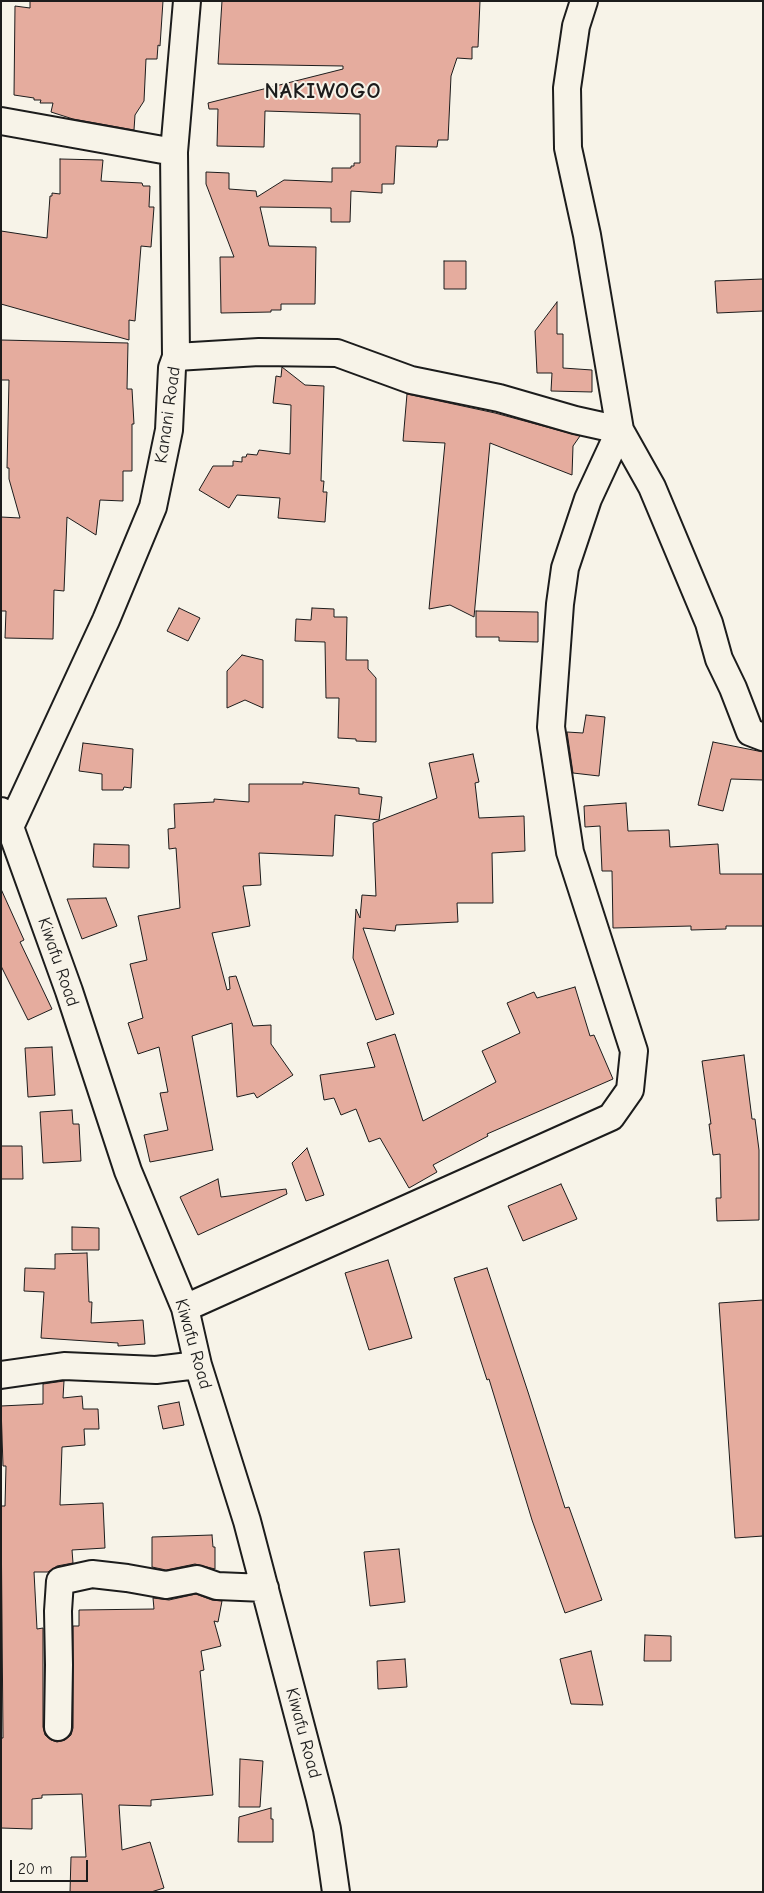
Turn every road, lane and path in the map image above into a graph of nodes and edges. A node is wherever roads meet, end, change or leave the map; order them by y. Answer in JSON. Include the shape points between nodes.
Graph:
{"nodes":[{"id":1,"x":187,"y":1,"type":"edge"},
{"id":2,"x":584,"y":1,"type":"edge"},
{"id":3,"x":1,"y":121,"type":"edge"},
{"id":4,"x":174,"y":152,"type":"junction"},
{"id":5,"x":176,"y":357,"type":"junction"},
{"id":6,"x":620,"y":430,"type":"junction"},
{"id":7,"x":763,"y":737,"type":"edge"},
{"id":8,"x":6,"y":819,"type":"edge"},
{"id":9,"x":185,"y":1308,"type":"junction"},
{"id":10,"x":198,"y":1365,"type":"junction"},
{"id":11,"x":1,"y":1375,"type":"edge"},
{"id":12,"x":264,"y":1588,"type":"junction"},
{"id":13,"x":58,"y":1727,"type":"dead end"},
{"id":14,"x":336,"y":1892,"type":"edge"}],
"edges":[{"from":1,"to":4,"type":"street","name":"Kanani Road"},
{"from":2,"to":6,"type":"street","via":[[576,26],[567,88],[568,148],[587,235]]},
{"from":3,"to":4,"type":"street"},
{"from":4,"to":5,"type":"street","name":"Kanani Road"},
{"from":5,"to":6,"type":"street","via":[[259,352],[338,353],[411,380],[499,398]]},
{"from":5,"to":8,"type":"street","name":"Kanani Road","via":[[172,368],[169,430],[153,507],[106,620]]},
{"from":6,"to":7,"type":"street","via":[[652,487],[750,732]]},
{"from":6,"to":9,"type":"street","via":[[588,499],[565,568],[551,727],[570,852],[634,1051],[630,1090],[611,1116]]},
{"from":8,"to":9,"type":"street","name":"Kiwafu Road","via":[[69,990],[128,1171]]},
{"from":9,"to":10,"type":"street","name":"Kiwafu Road"},
{"from":10,"to":11,"type":"street","via":[[156,1370],[64,1366]]},
{"from":10,"to":12,"type":"street","name":"Kiwafu Road","via":[[247,1521]]},
{"from":12,"to":13,"type":"street","via":[[217,1586],[197,1579],[166,1586],[92,1574],[60,1581]]},
{"from":12,"to":14,"type":"street","name":"Kiwafu Road","via":[[327,1828]]}]}
